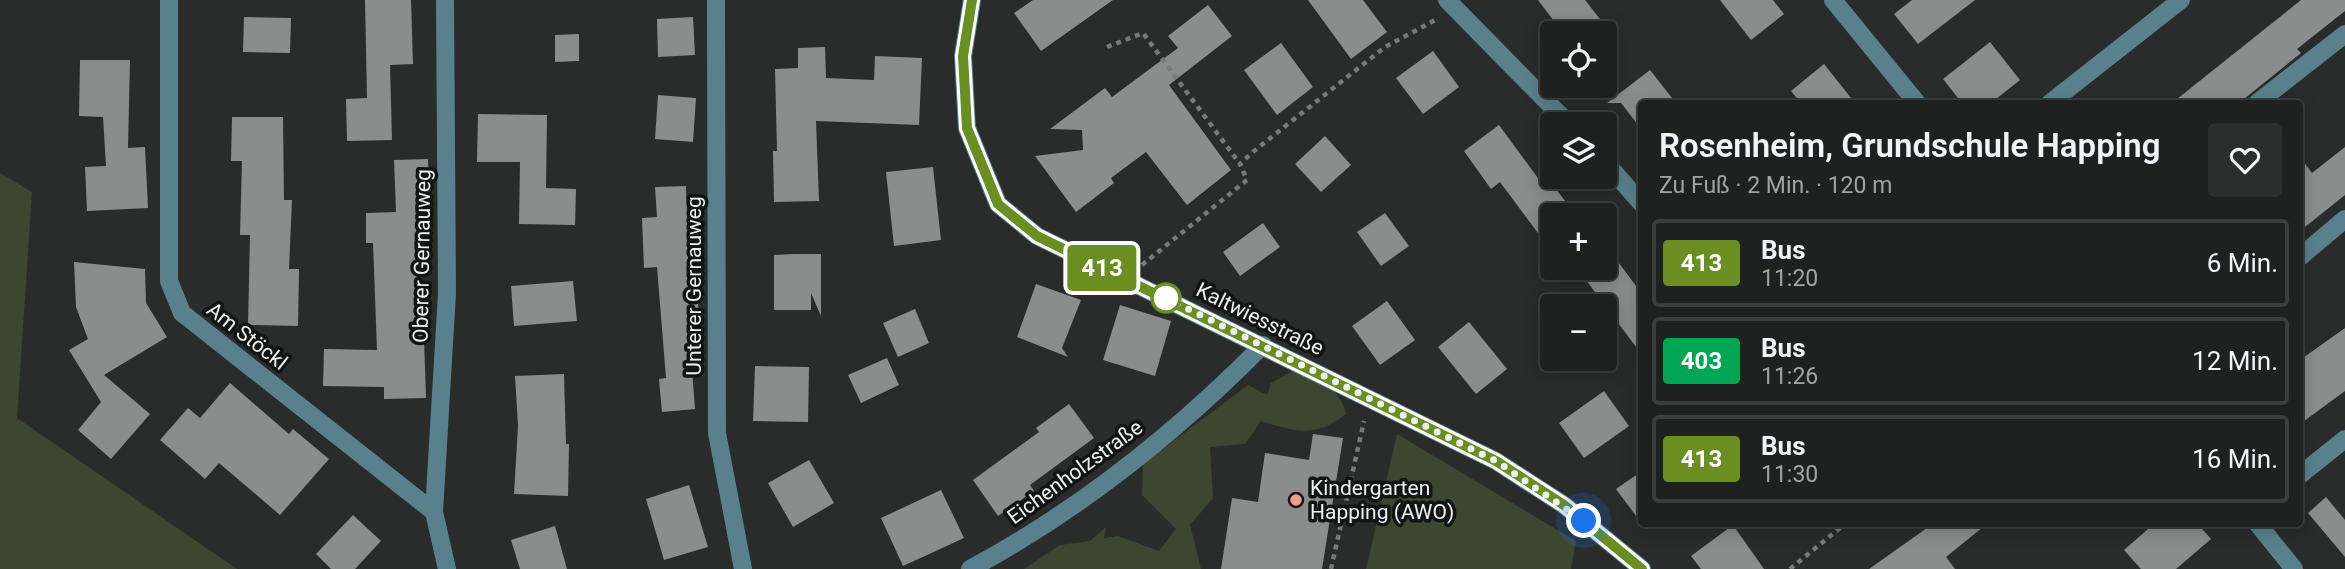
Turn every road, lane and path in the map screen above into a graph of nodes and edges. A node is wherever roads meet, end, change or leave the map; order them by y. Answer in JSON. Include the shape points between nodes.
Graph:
{"nodes":[{"id":1,"x":169,"y":0,"type":"edge"},
{"id":2,"x":445,"y":0,"type":"edge"},
{"id":3,"x":716,"y":0,"type":"edge"},
{"id":4,"x":972,"y":0,"type":"edge"},
{"id":5,"x":1833,"y":0,"type":"edge"},
{"id":6,"x":2181,"y":0,"type":"edge"},
{"id":7,"x":1452,"y":4,"type":"edge"},
{"id":8,"x":2345,"y":34,"type":"edge"},
{"id":9,"x":1107,"y":47,"type":"dead end"},
{"id":10,"x":1915,"y":100,"type":"edge"},
{"id":11,"x":2054,"y":100,"type":"edge"},
{"id":12,"x":2261,"y":100,"type":"edge"},
{"id":13,"x":1557,"y":112,"type":"edge"},
{"id":14,"x":1240,"y":164,"type":"junction"},
{"id":15,"x":1617,"y":176,"type":"edge"},
{"id":16,"x":1638,"y":199,"type":"edge"},
{"id":17,"x":2345,"y":219,"type":"edge"},
{"id":18,"x":2303,"y":254,"type":"edge"},
{"id":19,"x":1125,"y":278,"type":"junction"},
{"id":20,"x":1263,"y":345,"type":"junction"},
{"id":21,"x":1369,"y":400,"type":"junction"},
{"id":22,"x":2345,"y":439,"type":"edge"},
{"id":23,"x":2303,"y":473,"type":"edge"},
{"id":24,"x":434,"y":512,"type":"junction"},
{"id":25,"x":1841,"y":527,"type":"edge"},
{"id":26,"x":2260,"y":527,"type":"edge"},
{"id":27,"x":447,"y":569,"type":"edge"},
{"id":28,"x":743,"y":569,"type":"edge"},
{"id":29,"x":970,"y":569,"type":"edge"},
{"id":30,"x":1331,"y":569,"type":"edge"},
{"id":31,"x":1642,"y":569,"type":"edge"},
{"id":32,"x":1790,"y":569,"type":"edge"},
{"id":33,"x":2294,"y":569,"type":"edge"}],
"edges":[{"from":1,"to":24,"type":"street","name":"Am Stöckl","via":[[169,281],[182,313]]},
{"from":2,"to":24,"type":"street","name":"Oberer Gernauweg","via":[[447,293]]},
{"from":3,"to":28,"type":"street","name":"Unterer Gernauweg","via":[[717,433]]},
{"from":4,"to":19,"type":"street","name":"Kaltwiesstraße","via":[[963,56],[967,128],[998,204],[1037,236]]},
{"from":5,"to":10,"type":"street"},
{"from":6,"to":11,"type":"street"},
{"from":7,"to":13,"type":"street"},
{"from":7,"to":14,"type":"path","via":[[1385,47]]},
{"from":8,"to":12,"type":"street"},
{"from":9,"to":14,"type":"path","via":[[1143,33]]},
{"from":14,"to":19,"type":"path","via":[[1247,180]]},
{"from":15,"to":16,"type":"street"},
{"from":17,"to":18,"type":"street"},
{"from":19,"to":20,"type":"street","name":"Kaltwiesstraße"},
{"from":20,"to":21,"type":"street","name":"Kaltwiesstraße"},
{"from":20,"to":29,"type":"street","name":"Eichenholzstraße","via":[[1127,467],[1014,545]]},
{"from":21,"to":30,"type":"path"},
{"from":21,"to":31,"type":"street","name":"Kaltwiesstraße","via":[[1496,461],[1564,505]]},
{"from":22,"to":23,"type":"street"},
{"from":24,"to":27,"type":"street"},
{"from":25,"to":32,"type":"path"},
{"from":26,"to":33,"type":"street"}]}
